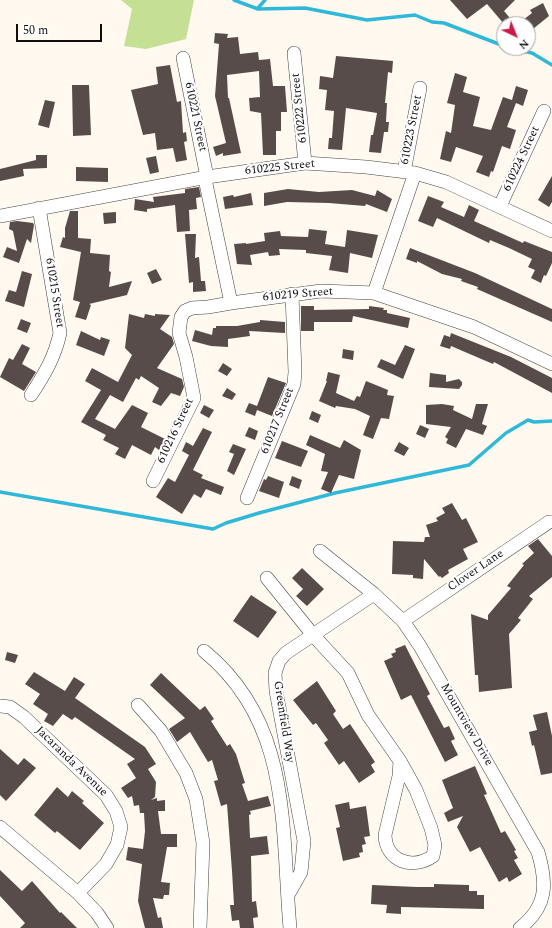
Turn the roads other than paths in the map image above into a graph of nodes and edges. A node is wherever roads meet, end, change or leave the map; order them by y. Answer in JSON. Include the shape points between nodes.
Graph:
{"nodes":[{"id":1,"x":294,"y":53,"type":"dead end"},
{"id":2,"x":183,"y":58,"type":"dead end"},
{"id":3,"x":420,"y":88,"type":"dead end"},
{"id":4,"x":544,"y":111,"type":"dead end"},
{"id":5,"x":306,"y":163,"type":"junction"},
{"id":6,"x":410,"y":172,"type":"junction"},
{"id":7,"x":208,"y":177,"type":"junction"},
{"id":8,"x":500,"y":206,"type":"junction"},
{"id":9,"x":39,"y":208,"type":"junction"},
{"id":10,"x":0,"y":216,"type":"edge"},
{"id":11,"x":552,"y":231,"type":"edge"},
{"id":12,"x":374,"y":293,"type":"junction"},
{"id":13,"x":292,"y":294,"type":"junction"},
{"id":14,"x":232,"y":302,"type":"junction"},
{"id":15,"x":552,"y":364,"type":"edge"},
{"id":16,"x":31,"y":395,"type":"dead end"},
{"id":17,"x":153,"y":481,"type":"dead end"},
{"id":18,"x":248,"y":498,"type":"dead end"},
{"id":19,"x":549,"y":522,"type":"dead end"},
{"id":20,"x":320,"y":551,"type":"dead end"},
{"id":21,"x":266,"y":578,"type":"dead end"},
{"id":22,"x":374,"y":594,"type":"junction"},
{"id":23,"x":403,"y":621,"type":"junction"},
{"id":24,"x":313,"y":635,"type":"junction"},
{"id":25,"x":204,"y":651,"type":"dead end"},
{"id":26,"x":138,"y":705,"type":"dead end"},
{"id":27,"x":0,"y":706,"type":"edge"},
{"id":28,"x":400,"y":761,"type":"junction"},
{"id":29,"x":0,"y":827,"type":"edge"},
{"id":30,"x":78,"y":893,"type":"junction"},
{"id":31,"x":288,"y":895,"type":"junction"},
{"id":32,"x":106,"y":928,"type":"edge"},
{"id":33,"x":200,"y":928,"type":"edge"},
{"id":34,"x":290,"y":928,"type":"edge"},
{"id":35,"x":520,"y":928,"type":"edge"}],
"edges":[{"from":1,"to":5,"type":"street","name":"610222 Street"},
{"from":2,"to":7,"type":"street","name":"610221 Street"},
{"from":3,"to":6,"type":"street","name":"610223 Street"},
{"from":4,"to":8,"type":"street","name":"610224 Street"},
{"from":5,"to":6,"type":"street","name":"610225 Street"},
{"from":5,"to":7,"type":"street","name":"610225 Street"},
{"from":6,"to":8,"type":"street","name":"610225 Street","via":[[446,182]]},
{"from":6,"to":12,"type":"street","name":"610223 Street"},
{"from":7,"to":9,"type":"street","name":"610225 Street"},
{"from":7,"to":14,"type":"street","via":[[205,179]]},
{"from":8,"to":11,"type":"street","name":"610225 Street"},
{"from":9,"to":10,"type":"street","name":"610225 Street"},
{"from":9,"to":16,"type":"street","name":"610215 Street","via":[[60,333],[56,351]]},
{"from":12,"to":13,"type":"street","name":"610219 Street","via":[[321,291]]},
{"from":12,"to":15,"type":"street","name":"610219 Street","via":[[474,327]]},
{"from":13,"to":14,"type":"street","name":"610219 Street"},
{"from":13,"to":18,"type":"street","name":"610217 Street","via":[[294,384]]},
{"from":14,"to":17,"type":"street","name":"610216 Street","via":[[192,308],[185,311],[181,317],[179,333],[194,398]]},
{"from":19,"to":23,"type":"street","name":"Clover Lane"},
{"from":20,"to":22,"type":"street","name":"Mountview Drive"},
{"from":21,"to":24,"type":"street"},
{"from":22,"to":23,"type":"street","name":"Mountview Drive"},
{"from":22,"to":24,"type":"street","name":"Greenfield Way"},
{"from":23,"to":35,"type":"street","name":"Mountview Drive","via":[[420,646],[538,852],[544,873],[544,893],[540,905]]},
{"from":24,"to":28,"type":"street","via":[[348,673],[368,715]]},
{"from":24,"to":31,"type":"street","name":"Greenfield Way","via":[[286,653],[275,673],[282,729],[304,841],[301,872]]},
{"from":25,"to":31,"type":"street","name":"Greenfield Way","via":[[233,679],[246,697],[271,753],[278,777],[281,802]]},
{"from":26,"to":33,"type":"street","via":[[161,731],[186,772],[196,799],[203,843]]},
{"from":27,"to":30,"type":"street","name":"Jacaranda Avenue","via":[[10,706],[24,717],[106,795],[116,811],[121,827],[117,845],[106,864]]},
{"from":28,"to":28,"type":"street","via":[[416,790],[434,839],[433,856],[424,862],[399,860],[385,845]]},
{"from":29,"to":30,"type":"street"},
{"from":30,"to":32,"type":"street","via":[[97,913]]},
{"from":31,"to":34,"type":"street","name":"Greenfield Way"}]}
